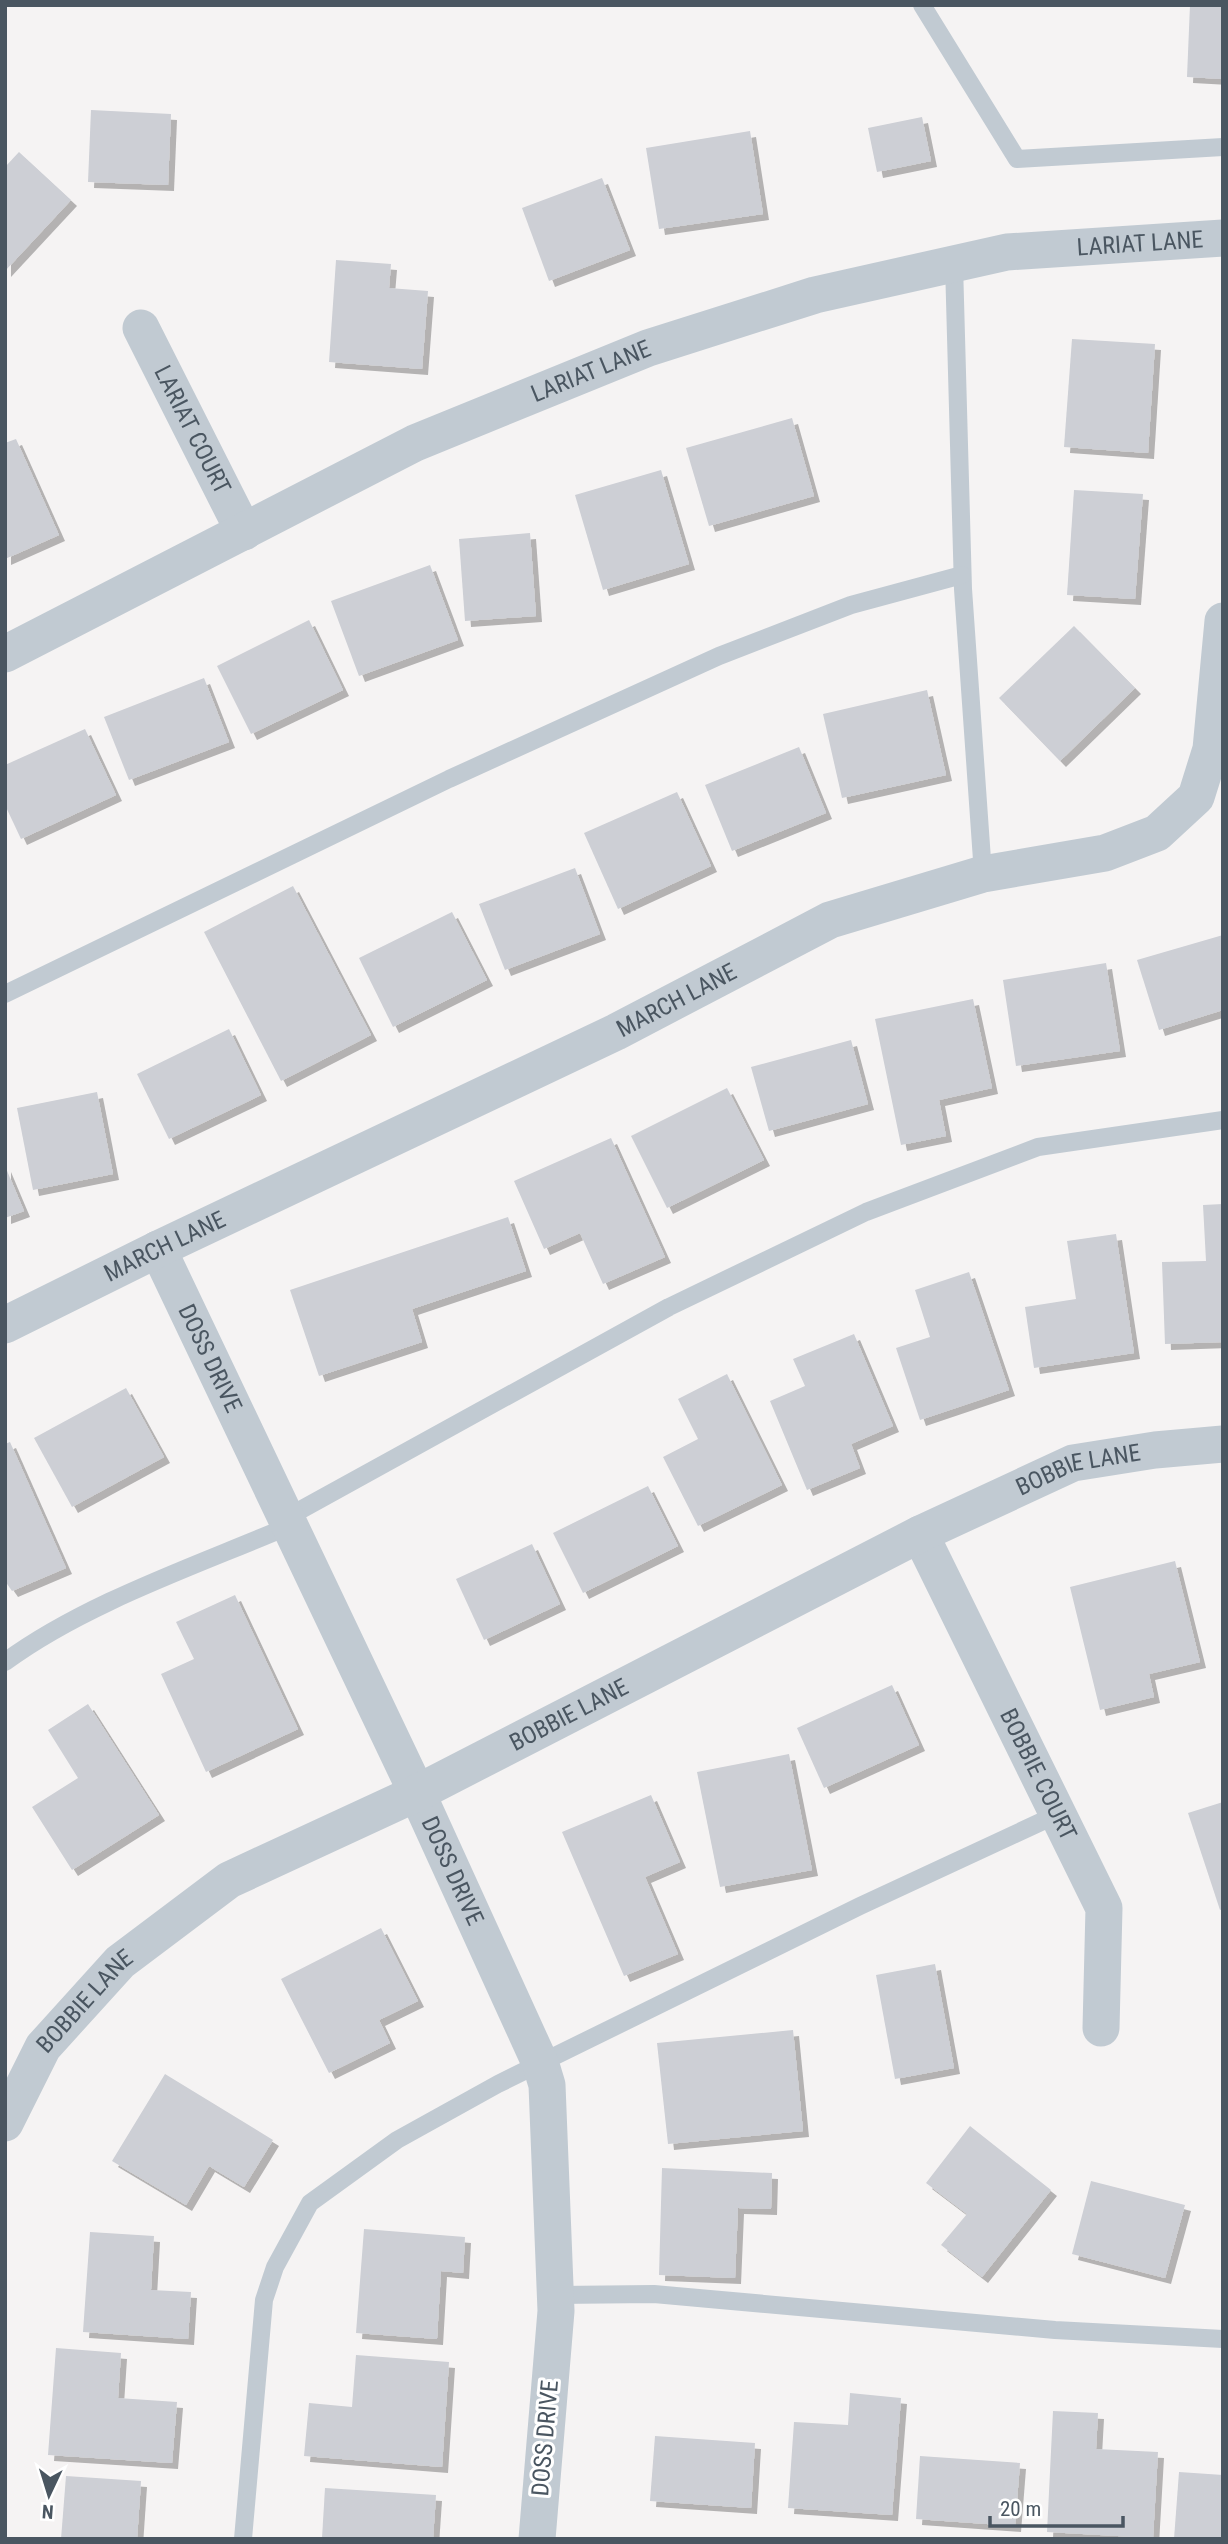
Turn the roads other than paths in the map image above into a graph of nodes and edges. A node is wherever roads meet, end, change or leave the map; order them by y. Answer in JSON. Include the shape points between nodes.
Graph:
{"nodes":[{"id":1,"x":922,"y":5,"type":"edge"},
{"id":2,"x":1223,"y":147,"type":"edge"},
{"id":3,"x":1223,"y":238,"type":"edge"},
{"id":4,"x":954,"y":264,"type":"junction"},
{"id":5,"x":141,"y":328,"type":"dead end"},
{"id":6,"x":244,"y":533,"type":"junction"},
{"id":7,"x":962,"y":575,"type":"junction"},
{"id":8,"x":1223,"y":621,"type":"edge"},
{"id":9,"x":5,"y":654,"type":"edge"},
{"id":10,"x":983,"y":874,"type":"junction"},
{"id":11,"x":5,"y":994,"type":"edge"},
{"id":12,"x":1223,"y":1120,"type":"edge"},
{"id":13,"x":158,"y":1249,"type":"junction"},
{"id":14,"x":5,"y":1325,"type":"edge"},
{"id":15,"x":1223,"y":1444,"type":"edge"},
{"id":16,"x":288,"y":1522,"type":"junction"},
{"id":17,"x":920,"y":1534,"type":"junction"},
{"id":18,"x":5,"y":1662,"type":"edge"},
{"id":19,"x":417,"y":1793,"type":"junction"},
{"id":20,"x":1058,"y":1814,"type":"junction"},
{"id":21,"x":1101,"y":2028,"type":"dead end"},
{"id":22,"x":541,"y":2065,"type":"junction"},
{"id":23,"x":5,"y":2123,"type":"edge"},
{"id":24,"x":556,"y":2295,"type":"junction"},
{"id":25,"x":1223,"y":2339,"type":"edge"},
{"id":26,"x":243,"y":2539,"type":"edge"},
{"id":27,"x":537,"y":2539,"type":"edge"}],
"edges":[{"from":1,"to":2,"type":"lane","via":[[1017,159]]},
{"from":3,"to":4,"type":"street","name":"LARIAT LANE","via":[[1007,252]]},
{"from":4,"to":6,"type":"street","name":"LARIAT LANE","via":[[815,295],[648,348],[415,443]]},
{"from":4,"to":7,"type":"lane"},
{"from":5,"to":6,"type":"street","name":"LARIAT COURT"},
{"from":6,"to":9,"type":"street","name":"LARIAT LANE"},
{"from":7,"to":10,"type":"lane"},
{"from":7,"to":11,"type":"lane","via":[[851,606],[719,656],[449,779]]},
{"from":8,"to":10,"type":"street","name":"MARCH LANE","via":[[1211,749],[1196,797],[1157,833],[1105,853]]},
{"from":10,"to":13,"type":"street","name":"MARCH LANE","via":[[830,920],[616,1032]]},
{"from":12,"to":16,"type":"lane","via":[[1038,1147],[866,1212],[669,1307]]},
{"from":13,"to":14,"type":"street","name":"MARCH LANE"},
{"from":13,"to":16,"type":"street","name":"DOSS DRIVE"},
{"from":15,"to":17,"type":"street","name":"BOBBIE LANE","via":[[1073,1463]]},
{"from":16,"to":18,"type":"lane","via":[[123,1597]]},
{"from":16,"to":19,"type":"street","name":"DOSS DRIVE"},
{"from":17,"to":19,"type":"street","name":"BOBBIE LANE"},
{"from":17,"to":20,"type":"street","name":"BOBBIE COURT"},
{"from":19,"to":22,"type":"street","name":"DOSS DRIVE"},
{"from":19,"to":23,"type":"street","name":"BOBBIE LANE","via":[[229,1880],[120,1962],[43,2047]]},
{"from":20,"to":21,"type":"street","name":"BOBBIE COURT","via":[[1104,1908]]},
{"from":20,"to":22,"type":"lane","via":[[860,1906]]},
{"from":22,"to":24,"type":"street","name":"DOSS DRIVE","via":[[547,2085]]},
{"from":22,"to":26,"type":"lane","via":[[397,2140],[310,2203],[275,2267],[264,2301]]},
{"from":24,"to":25,"type":"lane","via":[[654,2294],[1055,2330]]},
{"from":24,"to":27,"type":"street","name":"DOSS DRIVE"}]}
